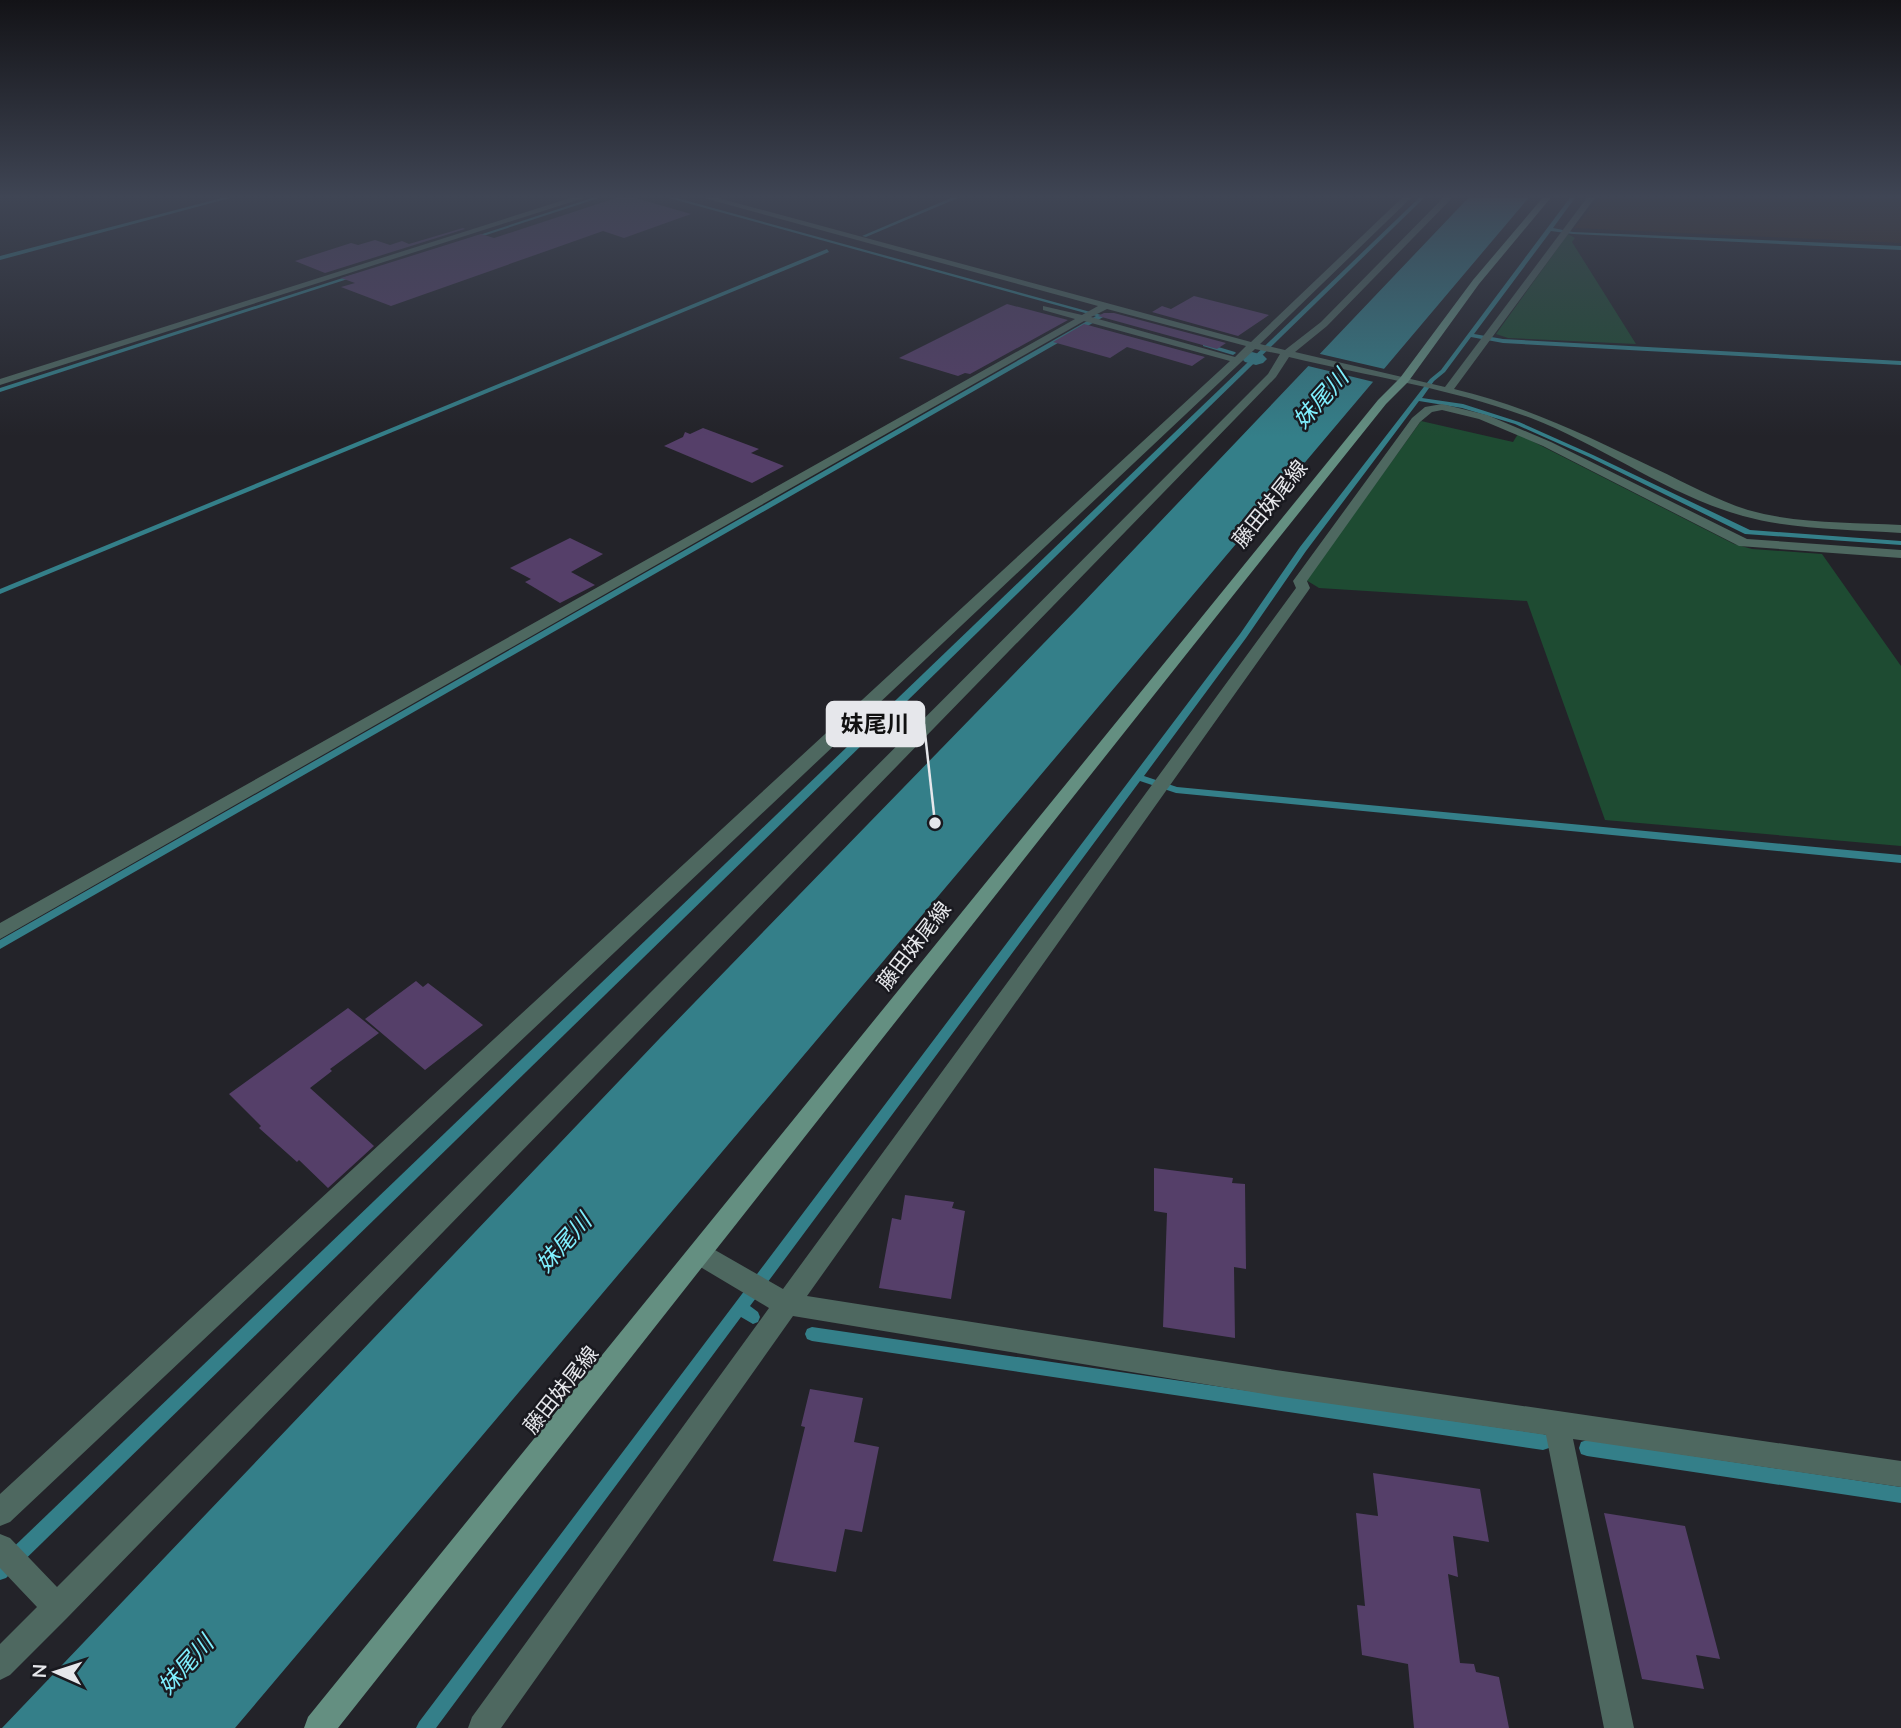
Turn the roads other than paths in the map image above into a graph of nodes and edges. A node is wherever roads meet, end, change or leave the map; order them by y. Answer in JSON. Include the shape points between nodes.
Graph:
{"nodes":[{"id":1,"x":335,"y":276,"type":"edge"},
{"id":2,"x":966,"y":276,"type":"edge"},
{"id":3,"x":1339,"y":276,"type":"edge"},
{"id":4,"x":1372,"y":276,"type":"edge"},
{"id":5,"x":1481,"y":276,"type":"edge"},
{"id":6,"x":1532,"y":276,"type":"edge"},
{"id":7,"x":1046,"y":309,"type":"dead end"},
{"id":8,"x":1094,"y":314,"type":"junction"},
{"id":9,"x":1274,"y":350,"type":"junction"},
{"id":10,"x":1236,"y":360,"type":"junction"},
{"id":11,"x":1404,"y":380,"type":"junction"},
{"id":12,"x":0,"y":382,"type":"edge"},
{"id":13,"x":1442,"y":388,"type":"junction"},
{"id":14,"x":1575,"y":435,"type":"junction"},
{"id":15,"x":1552,"y":442,"type":"junction"},
{"id":16,"x":1901,"y":529,"type":"edge"},
{"id":17,"x":1901,"y":554,"type":"edge"},
{"id":18,"x":0,"y":932,"type":"edge"},
{"id":19,"x":700,"y":1254,"type":"junction"},
{"id":20,"x":778,"y":1300,"type":"junction"},
{"id":21,"x":1557,"y":1424,"type":"junction"},
{"id":22,"x":1901,"y":1474,"type":"edge"},
{"id":23,"x":0,"y":1512,"type":"edge"},
{"id":24,"x":1,"y":1549,"type":"edge"},
{"id":25,"x":57,"y":1608,"type":"junction"},
{"id":26,"x":0,"y":1665,"type":"edge"},
{"id":27,"x":319,"y":1728,"type":"edge"},
{"id":28,"x":483,"y":1728,"type":"edge"},
{"id":29,"x":1619,"y":1728,"type":"edge"}],
"edges":[{"from":1,"to":12,"type":"street"},
{"from":2,"to":8,"type":"street"},
{"from":3,"to":9,"type":"street"},
{"from":4,"to":9,"type":"street","via":[[1324,324]]},
{"from":5,"to":11,"type":"main road","name":"藤田妹尾線"},
{"from":6,"to":13,"type":"street","via":[[1487,338]]},
{"from":7,"to":8,"type":"street"},
{"from":8,"to":9,"type":"street"},
{"from":8,"to":10,"type":"street"},
{"from":8,"to":18,"type":"street"},
{"from":9,"to":10,"type":"street"},
{"from":9,"to":11,"type":"street"},
{"from":9,"to":25,"type":"street","via":[[1280,359],[1272,375]]},
{"from":10,"to":23,"type":"street"},
{"from":11,"to":13,"type":"street"},
{"from":11,"to":19,"type":"main road","name":"藤田妹尾線","via":[[1062,797]]},
{"from":13,"to":14,"type":"street","via":[[1528,414]]},
{"from":14,"to":15,"type":"street"},
{"from":14,"to":16,"type":"street","via":[[1746,513],[1794,522]]},
{"from":15,"to":17,"type":"street","via":[[1744,543]]},
{"from":15,"to":20,"type":"street","via":[[1463,411],[1442,408],[1423,414],[1300,581],[1303,588],[986,1030]]},
{"from":19,"to":20,"type":"street"},
{"from":19,"to":27,"type":"main road","name":"藤田妹尾線"},
{"from":20,"to":21,"type":"street","via":[[1262,1381]]},
{"from":20,"to":28,"type":"street"},
{"from":21,"to":22,"type":"street"},
{"from":21,"to":29,"type":"street"},
{"from":24,"to":25,"type":"street"},
{"from":25,"to":26,"type":"street"}]}
